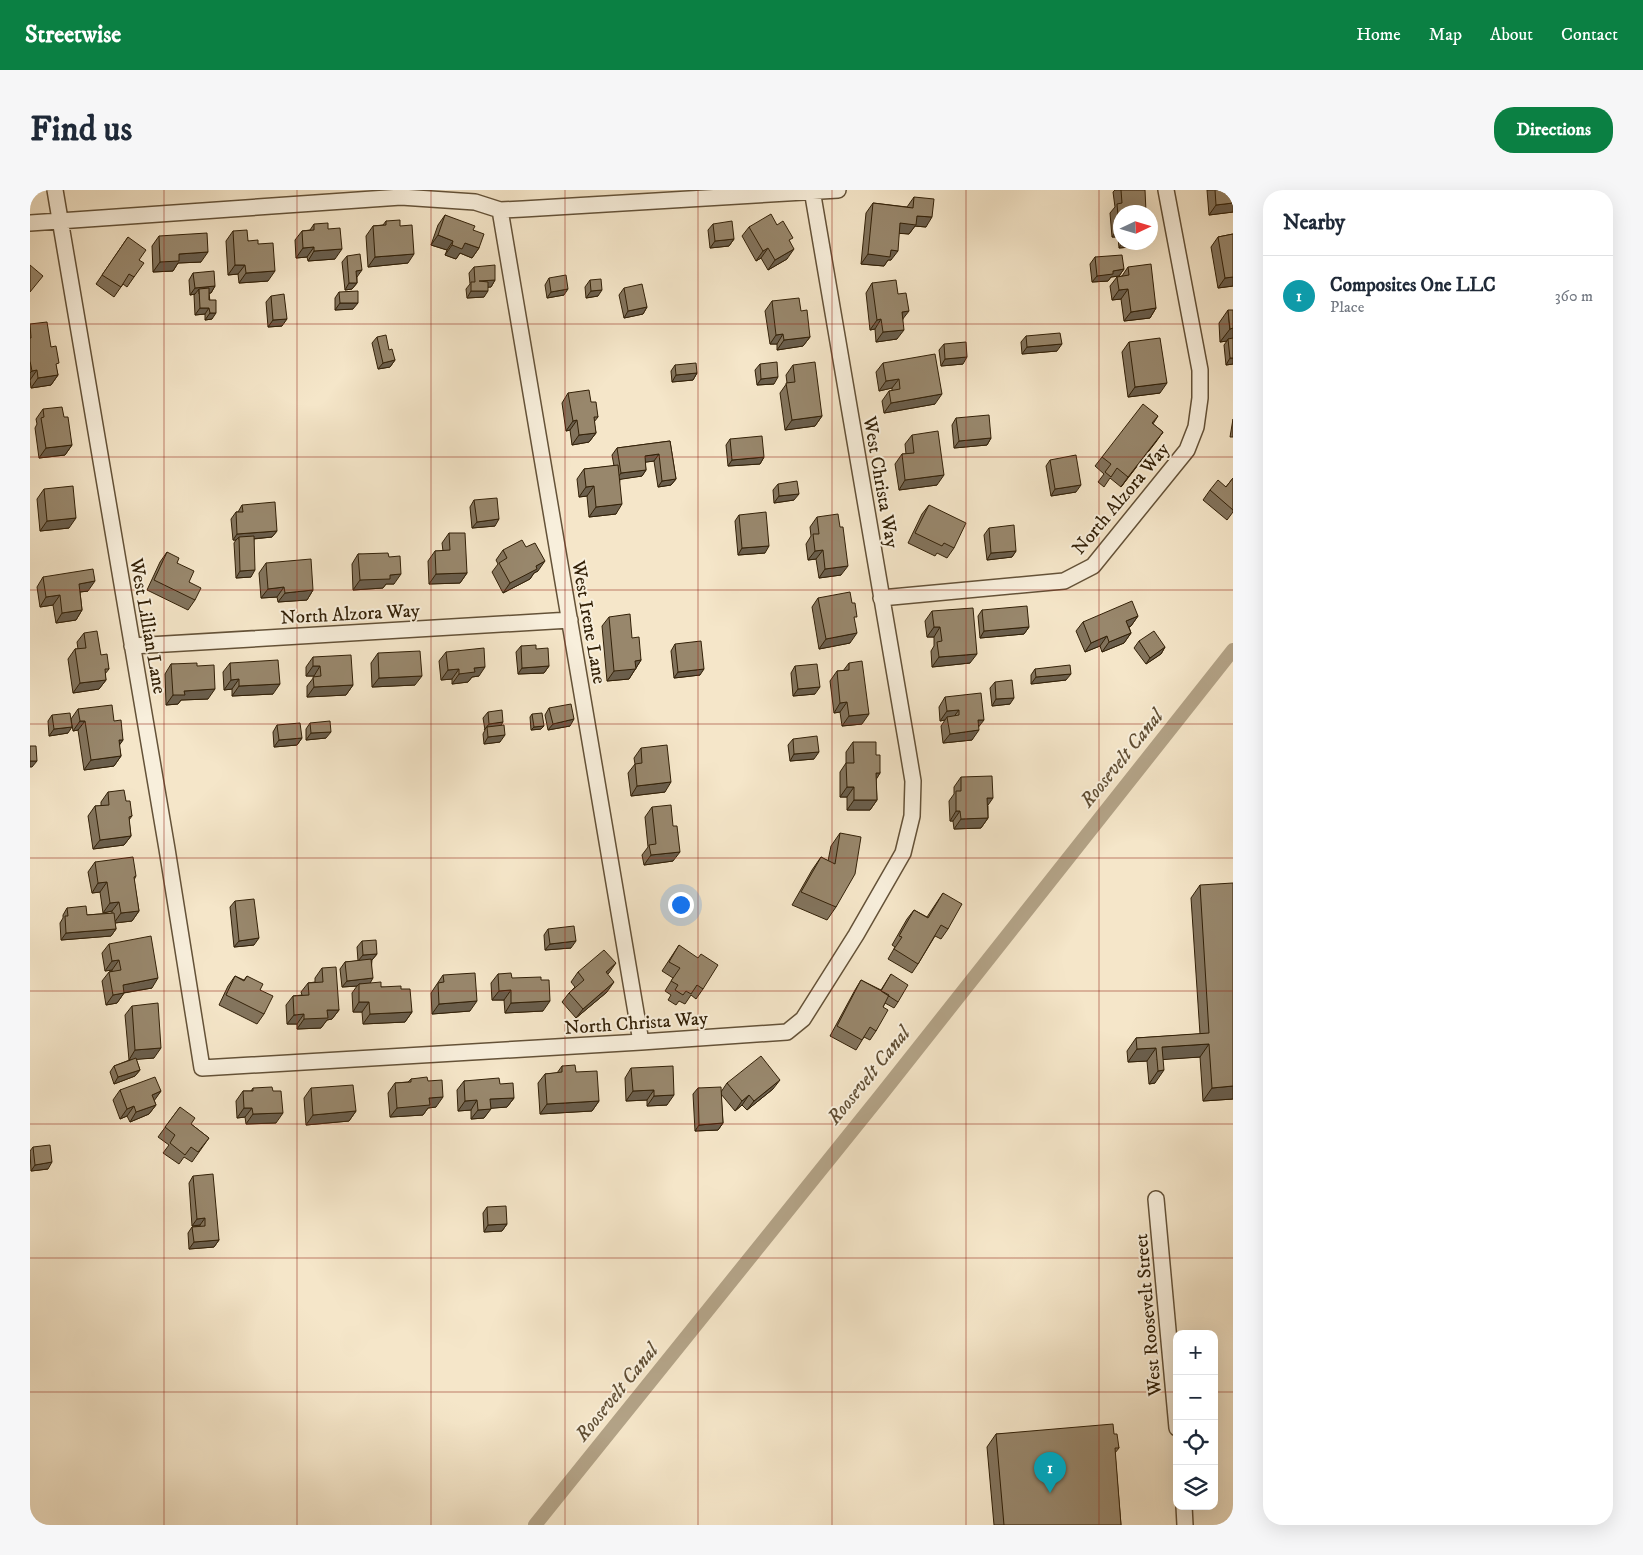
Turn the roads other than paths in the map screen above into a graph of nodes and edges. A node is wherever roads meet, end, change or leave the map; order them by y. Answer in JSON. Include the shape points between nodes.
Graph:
{"nodes":[{"id":1,"x":55,"y":190,"type":"edge"},
{"id":2,"x":838,"y":190,"type":"edge"},
{"id":3,"x":1166,"y":190,"type":"edge"},
{"id":4,"x":812,"y":191,"type":"edge"},
{"id":5,"x":500,"y":210,"type":"junction"},
{"id":6,"x":60,"y":221,"type":"junction"},
{"id":7,"x":30,"y":224,"type":"edge"},
{"id":8,"x":881,"y":598,"type":"junction"},
{"id":9,"x":570,"y":620,"type":"junction"},
{"id":10,"x":132,"y":646,"type":"junction"},
{"id":11,"x":913,"y":781,"type":"joint"},
{"id":12,"x":642,"y":1042,"type":"junction"},
{"id":13,"x":202,"y":1068,"type":"joint"},
{"id":14,"x":1156,"y":1199,"type":"dead end"},
{"id":15,"x":1176,"y":1420,"type":"edge"},
{"id":16,"x":1184,"y":1510,"type":"edge"},
{"id":17,"x":1185,"y":1525,"type":"edge"}],
"edges":[{"from":1,"to":6,"type":"street","name":"West Lillian Lane"},
{"from":2,"to":4,"type":"street"},
{"from":3,"to":8,"type":"street","name":"North Alzora Way","via":[[1200,370],[1196,426],[1187,450],[1093,566],[1080,574],[1064,580]]},
{"from":4,"to":5,"type":"street"},
{"from":4,"to":8,"type":"street","name":"West Christa Way"},
{"from":5,"to":6,"type":"street","via":[[476,202],[401,197]]},
{"from":5,"to":9,"type":"street","name":"West Irene Lane"},
{"from":6,"to":7,"type":"street"},
{"from":6,"to":10,"type":"street","name":"West Lillian Lane"},
{"from":8,"to":11,"type":"street","name":"West Christa Way"},
{"from":9,"to":10,"type":"street","name":"North Alzora Way"},
{"from":9,"to":12,"type":"street","name":"West Irene Lane"},
{"from":10,"to":13,"type":"street","name":"West Lillian Lane"},
{"from":11,"to":12,"type":"street","name":"North Christa Way","via":[[912,816],[903,853],[856,936],[803,1018],[787,1032]]},
{"from":12,"to":13,"type":"street","name":"North Christa Way"},
{"from":14,"to":15,"type":"street","name":"West Roosevelt Street"},
{"from":16,"to":17,"type":"street"}]}
